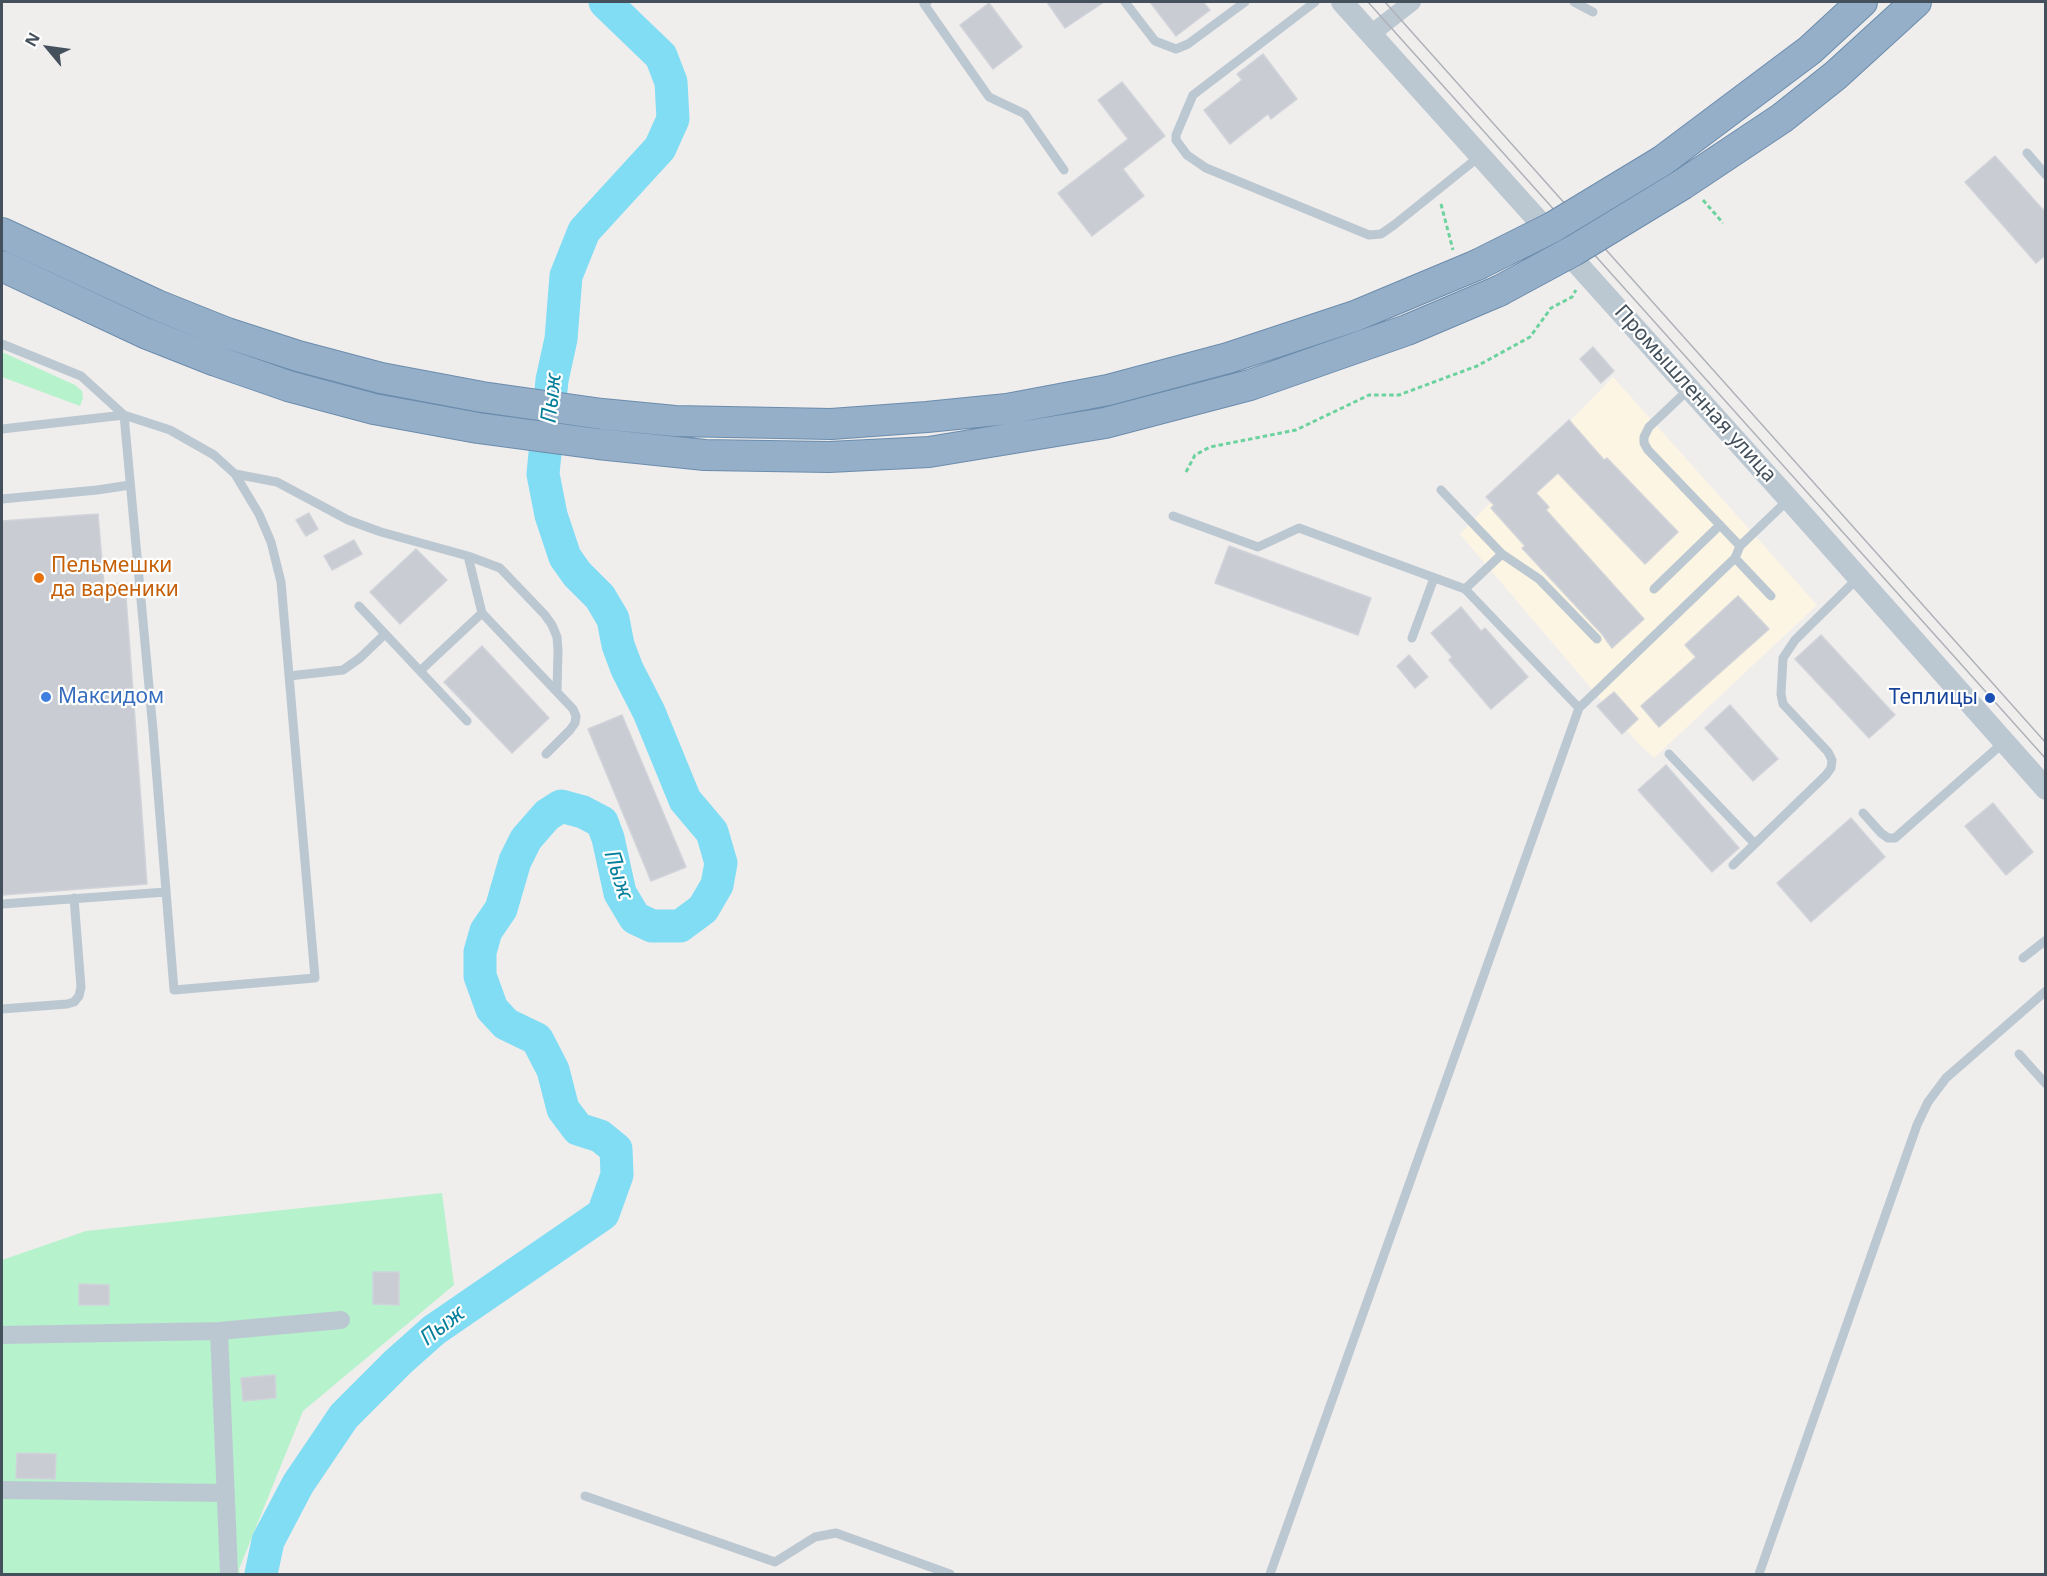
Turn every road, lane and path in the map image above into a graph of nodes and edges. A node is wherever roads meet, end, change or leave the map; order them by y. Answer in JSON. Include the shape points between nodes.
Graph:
{"nodes":[{"id":1,"x":924,"y":2,"type":"edge"},
{"id":2,"x":1125,"y":2,"type":"edge"},
{"id":3,"x":1245,"y":2,"type":"edge"},
{"id":4,"x":1315,"y":2,"type":"edge"},
{"id":5,"x":1342,"y":2,"type":"edge"},
{"id":6,"x":1412,"y":2,"type":"edge"},
{"id":7,"x":1574,"y":2,"type":"edge"},
{"id":8,"x":1862,"y":2,"type":"edge"},
{"id":9,"x":1916,"y":2,"type":"edge"},
{"id":10,"x":1593,"y":12,"type":"dead end"},
{"id":11,"x":1371,"y":34,"type":"junction"},
{"id":12,"x":2027,"y":153,"type":"dead end"},
{"id":13,"x":1480,"y":156,"type":"junction"},
{"id":14,"x":1064,"y":170,"type":"dead end"},
{"id":15,"x":2046,"y":175,"type":"edge"},
{"id":16,"x":1693,"y":191,"type":"junction"},
{"id":17,"x":1443,"y":211,"type":"dead end"},
{"id":18,"x":1723,"y":224,"type":"dead end"},
{"id":19,"x":2,"y":233,"type":"edge"},
{"id":20,"x":1465,"y":259,"type":"junction"},
{"id":21,"x":2,"y":266,"type":"edge"},
{"id":22,"x":1586,"y":273,"type":"junction"},
{"id":23,"x":2,"y":344,"type":"edge"},
{"id":24,"x":1690,"y":388,"type":"junction"},
{"id":25,"x":124,"y":415,"type":"junction"},
{"id":26,"x":2,"y":429,"type":"edge"},
{"id":27,"x":1186,"y":471,"type":"dead end"},
{"id":28,"x":235,"y":474,"type":"junction"},
{"id":29,"x":130,"y":485,"type":"junction"},
{"id":30,"x":1442,"y":490,"type":"dead end"},
{"id":31,"x":2,"y":499,"type":"edge"},
{"id":32,"x":1789,"y":500,"type":"junction"},
{"id":33,"x":1173,"y":516,"type":"dead end"},
{"id":34,"x":1720,"y":525,"type":"junction"},
{"id":35,"x":1740,"y":546,"type":"junction"},
{"id":36,"x":1502,"y":554,"type":"junction"},
{"id":37,"x":468,"y":555,"type":"junction"},
{"id":38,"x":1735,"y":558,"type":"junction"},
{"id":39,"x":1434,"y":578,"type":"junction"},
{"id":40,"x":1858,"y":578,"type":"junction"},
{"id":41,"x":1654,"y":589,"type":"dead end"},
{"id":42,"x":1465,"y":590,"type":"junction"},
{"id":43,"x":1771,"y":596,"type":"dead end"},
{"id":44,"x":359,"y":606,"type":"dead end"},
{"id":45,"x":482,"y":613,"type":"junction"},
{"id":46,"x":385,"y":634,"type":"junction"},
{"id":47,"x":1412,"y":638,"type":"dead end"},
{"id":48,"x":1597,"y":639,"type":"dead end"},
{"id":49,"x":420,"y":671,"type":"junction"},
{"id":50,"x":289,"y":676,"type":"junction"},
{"id":51,"x":557,"y":692,"type":"junction"},
{"id":52,"x":1579,"y":708,"type":"junction"},
{"id":53,"x":467,"y":721,"type":"dead end"},
{"id":54,"x":2003,"y":743,"type":"junction"},
{"id":55,"x":546,"y":754,"type":"dead end"},
{"id":56,"x":1668,"y":754,"type":"dead end"},
{"id":57,"x":2046,"y":789,"type":"edge"},
{"id":58,"x":1863,"y":813,"type":"dead end"},
{"id":59,"x":1755,"y":844,"type":"junction"},
{"id":60,"x":1733,"y":865,"type":"dead end"},
{"id":61,"x":166,"y":892,"type":"junction"},
{"id":62,"x":74,"y":898,"type":"junction"},
{"id":63,"x":2,"y":904,"type":"edge"},
{"id":64,"x":2046,"y":940,"type":"edge"},
{"id":65,"x":2024,"y":958,"type":"dead end"},
{"id":66,"x":2046,"y":991,"type":"edge"},
{"id":67,"x":2,"y":1009,"type":"edge"},
{"id":68,"x":2019,"y":1054,"type":"dead end"},
{"id":69,"x":2046,"y":1084,"type":"edge"},
{"id":70,"x":340,"y":1320,"type":"dead end"},
{"id":71,"x":219,"y":1330,"type":"junction"},
{"id":72,"x":2,"y":1335,"type":"edge"},
{"id":73,"x":2,"y":1490,"type":"edge"},
{"id":74,"x":226,"y":1493,"type":"junction"},
{"id":75,"x":585,"y":1496,"type":"dead end"},
{"id":76,"x":229,"y":1575,"type":"edge"},
{"id":77,"x":951,"y":1575,"type":"edge"},
{"id":78,"x":1270,"y":1575,"type":"edge"},
{"id":79,"x":1759,"y":1575,"type":"edge"}],
"edges":[{"from":1,"to":14,"type":"lane","via":[[989,97],[1025,114]]},
{"from":2,"to":3,"type":"lane","via":[[1155,41],[1176,49]]},
{"from":4,"to":13,"type":"lane","via":[[1193,95],[1176,135],[1187,155],[1206,168],[1369,235],[1381,234],[1394,225]]},
{"from":5,"to":11,"type":"street","name":"Промышленная улица"},
{"from":6,"to":11,"type":"street"},
{"from":7,"to":10,"type":"lane"},
{"from":8,"to":20,"type":"highway","bridge":true,"via":[[1810,50],[1662,161],[1553,227]]},
{"from":9,"to":16,"type":"highway","via":[[1836,75]]},
{"from":11,"to":13,"type":"street","name":"Промышленная улица"},
{"from":12,"to":15,"type":"lane"},
{"from":13,"to":22,"type":"street","name":"Промышленная улица"},
{"from":16,"to":18,"type":"path"},
{"from":16,"to":21,"type":"highway","bridge":true,"via":[[1499,291],[1407,330],[1250,386],[1105,423],[1022,437],[929,452],[829,457],[705,455],[598,444],[374,409],[216,361],[145,333]]},
{"from":17,"to":20,"type":"path"},
{"from":19,"to":20,"type":"highway","via":[[227,333],[381,378],[482,398],[602,414],[675,421],[831,424],[1007,409],[1108,390],[1228,358],[1355,316]]},
{"from":22,"to":24,"type":"street","name":"Промышленная улица"},
{"from":22,"to":27,"type":"path","via":[[1572,297],[1551,309],[1530,337],[1477,366],[1399,395],[1369,395],[1296,430],[1210,447],[1195,455]]},
{"from":23,"to":25,"type":"lane","via":[[81,376]]},
{"from":24,"to":32,"type":"street","name":"Промышленная улица"},
{"from":24,"to":34,"type":"lane","via":[[1649,427],[1644,443]]},
{"from":25,"to":26,"type":"lane"},
{"from":25,"to":28,"type":"lane","via":[[170,430],[214,455]]},
{"from":25,"to":29,"type":"lane"},
{"from":28,"to":37,"type":"lane","via":[[277,482],[348,520],[381,532]]},
{"from":28,"to":50,"type":"lane","via":[[272,542],[281,582]]},
{"from":29,"to":31,"type":"lane"},
{"from":29,"to":61,"type":"lane"},
{"from":30,"to":36,"type":"lane"},
{"from":32,"to":35,"type":"lane"},
{"from":32,"to":40,"type":"street","name":"Промышленная улица"},
{"from":33,"to":39,"type":"lane","via":[[1258,547],[1299,528]]},
{"from":34,"to":35,"type":"lane"},
{"from":34,"to":41,"type":"lane"},
{"from":35,"to":38,"type":"lane"},
{"from":36,"to":42,"type":"lane"},
{"from":36,"to":48,"type":"lane","via":[[1539,579]]},
{"from":37,"to":45,"type":"lane"},
{"from":37,"to":51,"type":"lane","via":[[500,568],[545,615],[557,637]]},
{"from":38,"to":43,"type":"lane"},
{"from":38,"to":52,"type":"lane"},
{"from":39,"to":42,"type":"lane"},
{"from":39,"to":47,"type":"lane"},
{"from":40,"to":54,"type":"street","name":"Промышленная улица"},
{"from":40,"to":59,"type":"lane","via":[[1795,640],[1783,658],[1783,704],[1828,752],[1831,768]]},
{"from":42,"to":52,"type":"lane"},
{"from":44,"to":46,"type":"lane"},
{"from":45,"to":49,"type":"lane"},
{"from":45,"to":51,"type":"lane"},
{"from":46,"to":49,"type":"lane"},
{"from":46,"to":50,"type":"lane","via":[[343,670]]},
{"from":49,"to":53,"type":"lane"},
{"from":50,"to":61,"type":"lane","via":[[315,978],[174,990]]},
{"from":51,"to":55,"type":"lane","via":[[573,709],[575,723]]},
{"from":52,"to":78,"type":"lane"},
{"from":54,"to":57,"type":"street","name":"Промышленная улица"},
{"from":54,"to":58,"type":"lane","via":[[1895,837],[1881,833]]},
{"from":56,"to":59,"type":"lane"},
{"from":59,"to":60,"type":"lane"},
{"from":61,"to":62,"type":"lane"},
{"from":62,"to":63,"type":"lane"},
{"from":62,"to":67,"type":"lane","via":[[79,996],[67,1004]]},
{"from":64,"to":65,"type":"lane"},
{"from":66,"to":79,"type":"lane","via":[[1946,1078],[1928,1102]]},
{"from":68,"to":69,"type":"lane"},
{"from":70,"to":71,"type":"street"},
{"from":71,"to":72,"type":"street"},
{"from":71,"to":74,"type":"street"},
{"from":73,"to":74,"type":"street"},
{"from":74,"to":76,"type":"street"},
{"from":75,"to":77,"type":"lane","via":[[775,1562],[815,1537],[836,1533]]}]}
